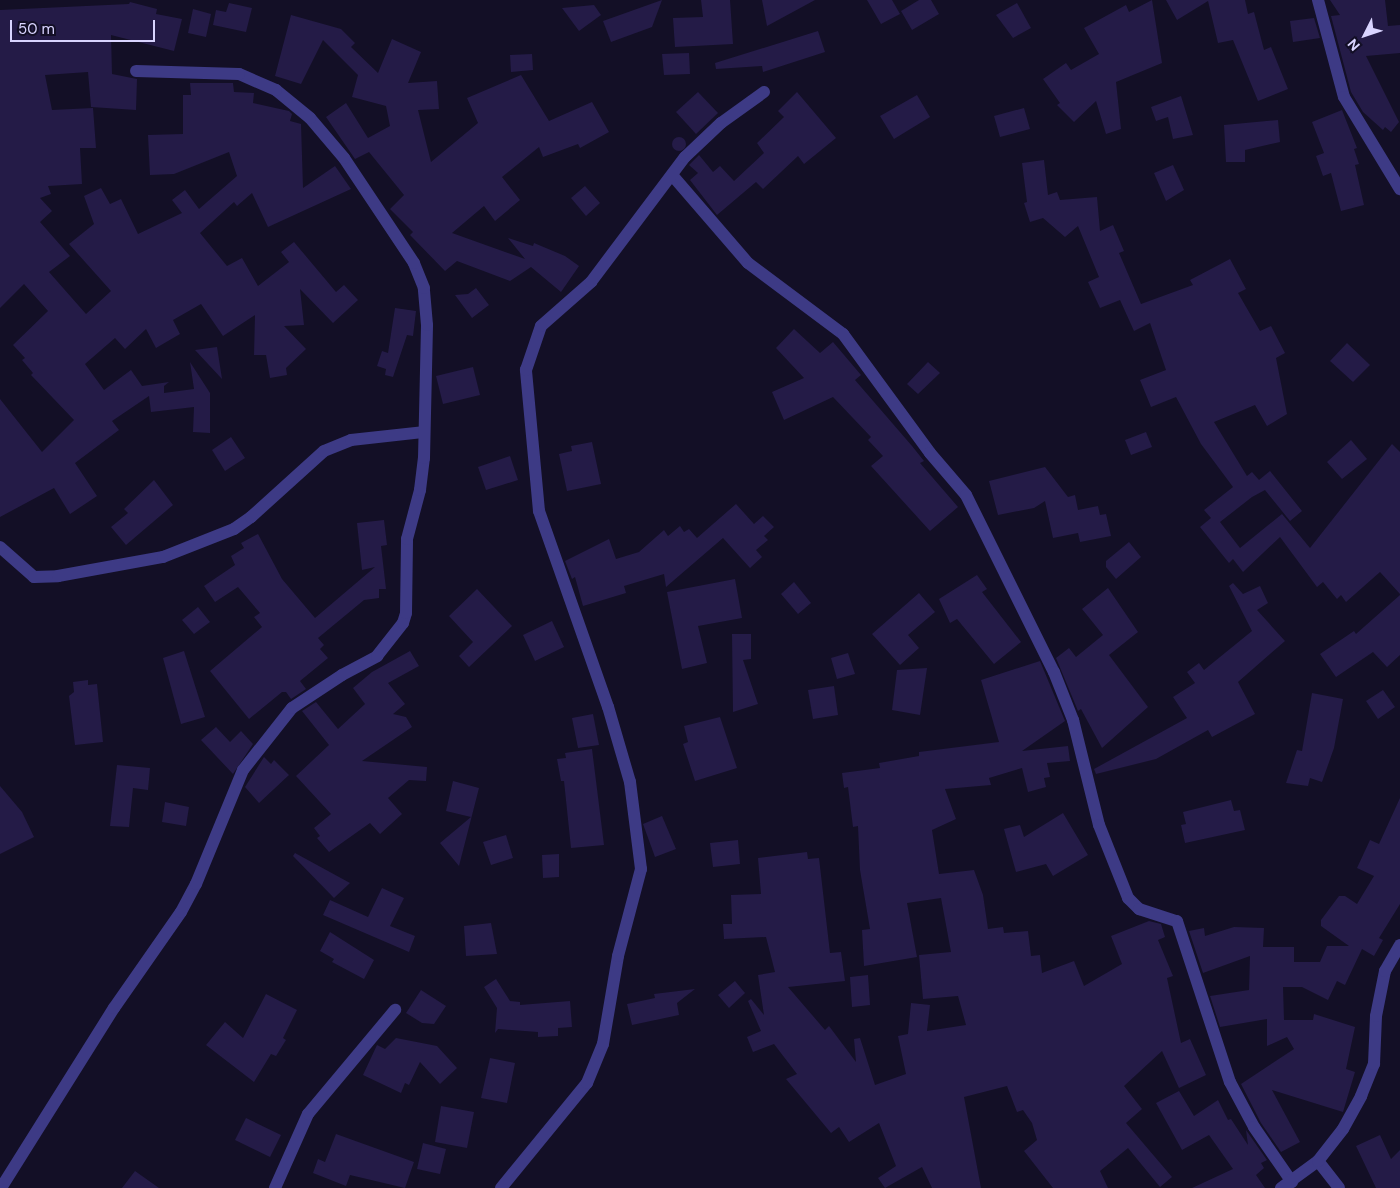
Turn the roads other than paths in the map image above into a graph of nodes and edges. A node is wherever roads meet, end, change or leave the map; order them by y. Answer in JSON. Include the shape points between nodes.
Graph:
{"nodes":[{"id":1,"x":1318,"y":0,"type":"edge"},
{"id":2,"x":136,"y":71,"type":"dead end"},
{"id":3,"x":764,"y":92,"type":"dead end"},
{"id":4,"x":672,"y":175,"type":"junction"},
{"id":5,"x":1400,"y":189,"type":"edge"},
{"id":6,"x":423,"y":432,"type":"junction"},
{"id":7,"x":0,"y":547,"type":"edge"},
{"id":8,"x":1400,"y":945,"type":"edge"},
{"id":9,"x":395,"y":1010,"type":"dead end"},
{"id":10,"x":1318,"y":1161,"type":"junction"},
{"id":11,"x":1286,"y":1185,"type":"edge"},
{"id":12,"x":1,"y":1188,"type":"edge"},
{"id":13,"x":275,"y":1188,"type":"edge"},
{"id":14,"x":501,"y":1188,"type":"edge"},
{"id":15,"x":1339,"y":1188,"type":"edge"}],
"edges":[{"from":1,"to":5,"type":"street","via":[[1344,97]]},
{"from":2,"to":6,"type":"street","via":[[239,74],[276,90],[297,105],[344,158],[414,263],[424,288],[427,325]]},
{"from":3,"to":4,"type":"street","via":[[721,123],[685,157]]},
{"from":4,"to":11,"type":"street","via":[[748,263],[843,334],[930,453],[966,495],[1054,672],[1073,720],[1099,825],[1128,898],[1139,909],[1177,921],[1230,1082]]},
{"from":4,"to":14,"type":"street","via":[[592,282],[541,326],[526,370],[540,511],[630,782],[641,869],[618,956],[603,1044],[587,1083]]},
{"from":6,"to":7,"type":"street","via":[[369,437],[337,444],[299,471],[234,529],[163,557],[58,576],[34,577]]},
{"from":6,"to":12,"type":"street","via":[[420,490],[407,539],[408,602],[403,623],[377,656],[292,708],[242,770],[196,884],[181,912],[114,1008]]},
{"from":8,"to":10,"type":"street","via":[[1385,971],[1376,1016],[1374,1064],[1343,1129]]},
{"from":9,"to":13,"type":"street","via":[[308,1114]]},
{"from":10,"to":11,"type":"street"},
{"from":10,"to":15,"type":"street"}]}
